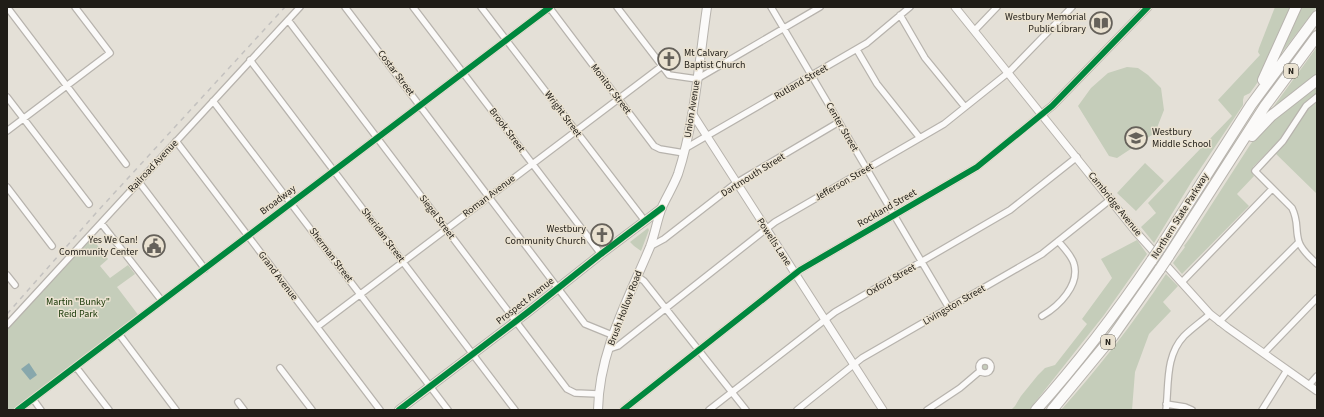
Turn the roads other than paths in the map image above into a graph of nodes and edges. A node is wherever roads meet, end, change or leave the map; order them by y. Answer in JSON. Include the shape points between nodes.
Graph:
{"nodes":[{"id":1,"x":7,"y":7,"type":"edge"},
{"id":2,"x":75,"y":7,"type":"edge"},
{"id":3,"x":300,"y":7,"type":"edge"},
{"id":4,"x":346,"y":7,"type":"edge"},
{"id":5,"x":413,"y":7,"type":"edge"},
{"id":6,"x":481,"y":7,"type":"edge"},
{"id":7,"x":549,"y":7,"type":"edge"},
{"id":8,"x":617,"y":7,"type":"edge"},
{"id":9,"x":707,"y":7,"type":"edge"},
{"id":10,"x":771,"y":7,"type":"edge"},
{"id":11,"x":820,"y":7,"type":"edge"},
{"id":12,"x":910,"y":7,"type":"edge"},
{"id":13,"x":955,"y":7,"type":"edge"},
{"id":14,"x":997,"y":7,"type":"edge"},
{"id":15,"x":1072,"y":7,"type":"edge"},
{"id":16,"x":1148,"y":7,"type":"edge"},
{"id":17,"x":1296,"y":7,"type":"edge"},
{"id":18,"x":900,"y":15,"type":"junction"},
{"id":19,"x":1317,"y":16,"type":"edge"},
{"id":20,"x":288,"y":20,"type":"junction"},
{"id":21,"x":784,"y":28,"type":"junction"},
{"id":22,"x":975,"y":30,"type":"junction"},
{"id":23,"x":1317,"y":36,"type":"edge"},
{"id":24,"x":506,"y":40,"type":"junction"},
{"id":25,"x":856,"y":50,"type":"junction"},
{"id":26,"x":250,"y":60,"type":"junction"},
{"id":27,"x":662,"y":66,"type":"junction"},
{"id":28,"x":463,"y":72,"type":"junction"},
{"id":29,"x":1009,"y":72,"type":"junction"},
{"id":30,"x":812,"y":76,"type":"junction"},
{"id":31,"x":697,"y":79,"type":"junction"},
{"id":32,"x":1317,"y":80,"type":"edge"},
{"id":33,"x":66,"y":86,"type":"junction"},
{"id":34,"x":1317,"y":96,"type":"edge"},
{"id":35,"x":7,"y":97,"type":"edge"},
{"id":36,"x":618,"y":98,"type":"junction"},
{"id":37,"x":213,"y":101,"type":"junction"},
{"id":38,"x":420,"y":105,"type":"junction"},
{"id":39,"x":965,"y":107,"type":"junction"},
{"id":40,"x":692,"y":113,"type":"junction"},
{"id":41,"x":1042,"y":114,"type":"junction"},
{"id":42,"x":23,"y":118,"type":"junction"},
{"id":43,"x":1242,"y":119,"type":"junction"},
{"id":44,"x":839,"y":122,"type":"junction"},
{"id":45,"x":7,"y":131,"type":"edge"},
{"id":46,"x":576,"y":131,"type":"junction"},
{"id":47,"x":706,"y":137,"type":"junction"},
{"id":48,"x":377,"y":138,"type":"junction"},
{"id":49,"x":920,"y":138,"type":"junction"},
{"id":50,"x":176,"y":142,"type":"junction"},
{"id":51,"x":685,"y":151,"type":"junction"},
{"id":52,"x":1077,"y":157,"type":"junction"},
{"id":53,"x":126,"y":164,"type":"dead end"},
{"id":54,"x":532,"y":164,"type":"junction"},
{"id":55,"x":1227,"y":164,"type":"junction"},
{"id":56,"x":867,"y":169,"type":"junction"},
{"id":57,"x":334,"y":171,"type":"junction"},
{"id":58,"x":139,"y":182,"type":"junction"},
{"id":59,"x":736,"y":183,"type":"junction"},
{"id":60,"x":7,"y":187,"type":"edge"},
{"id":61,"x":1272,"y":189,"type":"junction"},
{"id":62,"x":489,"y":197,"type":"junction"},
{"id":63,"x":1111,"y":199,"type":"junction"},
{"id":64,"x":291,"y":203,"type":"junction"},
{"id":65,"x":89,"y":204,"type":"dead end"},
{"id":66,"x":662,"y":208,"type":"junction"},
{"id":67,"x":894,"y":215,"type":"junction"},
{"id":68,"x":646,"y":221,"type":"junction"},
{"id":69,"x":101,"y":223,"type":"junction"},
{"id":70,"x":446,"y":229,"type":"junction"},
{"id":71,"x":766,"y":229,"type":"junction"},
{"id":72,"x":248,"y":236,"type":"junction"},
{"id":73,"x":1058,"y":241,"type":"junction"},
{"id":74,"x":1299,"y":242,"type":"junction"},
{"id":75,"x":52,"y":246,"type":"dead end"},
{"id":76,"x":651,"y":246,"type":"junction"},
{"id":77,"x":601,"y":254,"type":"junction"},
{"id":78,"x":403,"y":262,"type":"junction"},
{"id":79,"x":921,"y":262,"type":"junction"},
{"id":80,"x":1317,"y":264,"type":"edge"},
{"id":81,"x":205,"y":269,"type":"junction"},
{"id":82,"x":7,"y":275,"type":"edge"},
{"id":83,"x":795,"y":275,"type":"junction"},
{"id":84,"x":636,"y":276,"type":"junction"},
{"id":85,"x":1182,"y":282,"type":"junction"},
{"id":86,"x":15,"y":285,"type":"dead end"},
{"id":87,"x":558,"y":288,"type":"junction"},
{"id":88,"x":360,"y":294,"type":"junction"},
{"id":89,"x":1317,"y":298,"type":"edge"},
{"id":90,"x":162,"y":301,"type":"junction"},
{"id":91,"x":666,"y":308,"type":"junction"},
{"id":92,"x":949,"y":308,"type":"junction"},
{"id":93,"x":1210,"y":314,"type":"junction"},
{"id":94,"x":1042,"y":316,"type":"dead end"},
{"id":95,"x":824,"y":320,"type":"junction"},
{"id":96,"x":516,"y":322,"type":"junction"},
{"id":97,"x":1219,"y":322,"type":"junction"},
{"id":98,"x":7,"y":325,"type":"edge"},
{"id":99,"x":317,"y":327,"type":"junction"},
{"id":100,"x":119,"y":334,"type":"junction"},
{"id":101,"x":612,"y":335,"type":"junction"},
{"id":102,"x":609,"y":349,"type":"junction"},
{"id":103,"x":699,"y":350,"type":"junction"},
{"id":104,"x":1264,"y":353,"type":"junction"},
{"id":105,"x":473,"y":354,"type":"junction"},
{"id":106,"x":76,"y":366,"type":"junction"},
{"id":107,"x":853,"y":366,"type":"junction"},
{"id":108,"x":280,"y":368,"type":"dead end"},
{"id":109,"x":1287,"y":370,"type":"junction"},
{"id":110,"x":980,"y":371,"type":"dead end"},
{"id":111,"x":1317,"y":376,"type":"edge"},
{"id":112,"x":1309,"y":385,"type":"junction"},
{"id":113,"x":430,"y":386,"type":"junction"},
{"id":114,"x":1317,"y":391,"type":"edge"},
{"id":115,"x":732,"y":392,"type":"junction"},
{"id":116,"x":598,"y":394,"type":"junction"},
{"id":117,"x":33,"y":399,"type":"junction"},
{"id":118,"x":238,"y":402,"type":"dead end"},
{"id":119,"x":1166,"y":407,"type":"edge"},
{"id":120,"x":18,"y":410,"type":"edge"},
{"id":121,"x":41,"y":410,"type":"edge"},
{"id":122,"x":109,"y":410,"type":"edge"},
{"id":123,"x":176,"y":410,"type":"edge"},
{"id":124,"x":244,"y":410,"type":"edge"},
{"id":125,"x":312,"y":410,"type":"edge"},
{"id":126,"x":380,"y":410,"type":"edge"},
{"id":127,"x":400,"y":410,"type":"edge"},
{"id":128,"x":448,"y":410,"type":"edge"},
{"id":129,"x":515,"y":410,"type":"edge"},
{"id":130,"x":598,"y":410,"type":"edge"},
{"id":131,"x":622,"y":410,"type":"edge"},
{"id":132,"x":709,"y":410,"type":"edge"},
{"id":133,"x":746,"y":410,"type":"edge"},
{"id":134,"x":797,"y":410,"type":"edge"},
{"id":135,"x":883,"y":410,"type":"edge"},
{"id":136,"x":927,"y":410,"type":"edge"},
{"id":137,"x":1036,"y":410,"type":"edge"},
{"id":138,"x":1052,"y":410,"type":"edge"},
{"id":139,"x":1192,"y":410,"type":"edge"},
{"id":140,"x":1262,"y":410,"type":"edge"}],
"edges":[{"from":1,"to":33,"type":"street"},
{"from":2,"to":33,"type":"street","via":[[110,53]]},
{"from":3,"to":20,"type":"street","name":"Railroad Avenue"},
{"from":4,"to":38,"type":"street","name":"Costar Street"},
{"from":5,"to":28,"type":"street","name":"Brook Street"},
{"from":6,"to":24,"type":"street","name":"Wright Street"},
{"from":7,"to":24,"type":"street","name":"Broadway"},
{"from":7,"to":36,"type":"street","name":"Monitor Street"},
{"from":8,"to":27,"type":"street"},
{"from":9,"to":31,"type":"main road","name":"Union Avenue"},
{"from":10,"to":21,"type":"street","name":"Center Street"},
{"from":11,"to":21,"type":"street"},
{"from":12,"to":18,"type":"street","name":"Rutland Street"},
{"from":13,"to":22,"type":"street","name":"Cambridge Avenue"},
{"from":14,"to":22,"type":"street"},
{"from":15,"to":29,"type":"street","name":"Jefferson Street"},
{"from":16,"to":41,"type":"street","name":"Rockland Street"},
{"from":17,"to":43,"type":"highway","via":[[1269,68]]},
{"from":18,"to":25,"type":"street","name":"Rutland Street"},
{"from":18,"to":39,"type":"street","via":[[925,58]]},
{"from":19,"to":43,"type":"highway","name":"Northern State Parkway","number":"N"},
{"from":20,"to":26,"type":"street","name":"Railroad Avenue"},
{"from":20,"to":48,"type":"street","name":"Siegel Street"},
{"from":21,"to":30,"type":"street","name":"Center Street"},
{"from":21,"to":31,"type":"street"},
{"from":22,"to":29,"type":"street","name":"Cambridge Avenue"},
{"from":23,"to":55,"type":"highway","name":"Northern State Parkway","number":"N","via":[[1265,106]]},
{"from":24,"to":28,"type":"street","name":"Broadway"},
{"from":24,"to":46,"type":"street","name":"Wright Street"},
{"from":25,"to":30,"type":"street","name":"Rutland Street"},
{"from":25,"to":49,"type":"street","via":[[877,84]]},
{"from":26,"to":37,"type":"street","name":"Railroad Avenue"},
{"from":26,"to":57,"type":"street","name":"Sheridan Street"},
{"from":27,"to":31,"type":"street","via":[[669,75]]},
{"from":27,"to":36,"type":"street","name":"Roman Avenue"},
{"from":28,"to":38,"type":"street","name":"Broadway"},
{"from":28,"to":54,"type":"street","name":"Brook Street"},
{"from":29,"to":39,"type":"street","name":"Jefferson Street"},
{"from":29,"to":41,"type":"street","name":"Cambridge Avenue"},
{"from":30,"to":44,"type":"street","name":"Center Street"},
{"from":30,"to":47,"type":"street","name":"Rutland Street"},
{"from":31,"to":40,"type":"main road","name":"Union Avenue"},
{"from":32,"to":55,"type":"highway","via":[[1267,120]]},
{"from":33,"to":42,"type":"street"},
{"from":33,"to":53,"type":"street"},
{"from":34,"to":61,"type":"street","via":[[1306,106],[1282,141],[1255,171]]},
{"from":35,"to":42,"type":"street"},
{"from":36,"to":46,"type":"street","name":"Roman Avenue"},
{"from":36,"to":51,"type":"street","name":"Monitor Street","via":[[654,146],[660,149]]},
{"from":37,"to":50,"type":"street","name":"Railroad Avenue"},
{"from":37,"to":64,"type":"street","name":"Sherman Street"},
{"from":38,"to":48,"type":"street","name":"Broadway"},
{"from":38,"to":62,"type":"street","name":"Costar Street"},
{"from":39,"to":49,"type":"street","name":"Jefferson Street","via":[[944,124]]},
{"from":40,"to":47,"type":"street","name":"Powells Lane"},
{"from":40,"to":51,"type":"main road","name":"Union Avenue"},
{"from":41,"to":52,"type":"street","name":"Cambridge Avenue"},
{"from":41,"to":67,"type":"street","name":"Rockland Street","via":[[977,167]]},
{"from":42,"to":45,"type":"street"},
{"from":42,"to":65,"type":"street"},
{"from":43,"to":137,"type":"highway","name":"Northern State Parkway","number":"N","bridge":true,"via":[[1128,296]]},
{"from":44,"to":56,"type":"street","name":"Center Street"},
{"from":44,"to":59,"type":"street","name":"Dartmouth Street"},
{"from":46,"to":54,"type":"street","name":"Roman Avenue"},
{"from":46,"to":68,"type":"street","name":"Wright Street"},
{"from":47,"to":51,"type":"street","name":"Rutland Street"},
{"from":47,"to":59,"type":"street","name":"Powells Lane"},
{"from":48,"to":57,"type":"street","name":"Broadway"},
{"from":48,"to":70,"type":"street","name":"Siegel Street"},
{"from":49,"to":56,"type":"street","name":"Jefferson Street"},
{"from":50,"to":58,"type":"street","name":"Railroad Avenue"},
{"from":50,"to":72,"type":"street","name":"Grand Avenue"},
{"from":51,"to":66,"type":"main road","name":"Union Avenue"},
{"from":52,"to":63,"type":"street","name":"Cambridge Avenue"},
{"from":52,"to":79,"type":"street","name":"Oxford Street","via":[[1010,210]]},
{"from":54,"to":62,"type":"street","name":"Roman Avenue"},
{"from":54,"to":77,"type":"street","name":"Brook Street"},
{"from":55,"to":138,"type":"highway","name":"Northern State Parkway","number":"N","bridge":true,"via":[[1160,269],[1106,345]]},
{"from":56,"to":67,"type":"street","name":"Center Street"},
{"from":56,"to":71,"type":"street","name":"Jefferson Street"},
{"from":57,"to":64,"type":"street","name":"Broadway"},
{"from":57,"to":78,"type":"street","name":"Sheridan Street"},
{"from":58,"to":69,"type":"street","name":"Railroad Avenue"},
{"from":58,"to":81,"type":"street"},
{"from":59,"to":71,"type":"street","name":"Powells Lane"},
{"from":59,"to":76,"type":"street","name":"Dartmouth Street","via":[[664,239]]},
{"from":60,"to":75,"type":"street"},
{"from":61,"to":74,"type":"street","via":[[1296,215]]},
{"from":61,"to":85,"type":"street"},
{"from":62,"to":70,"type":"street","name":"Roman Avenue"},
{"from":62,"to":87,"type":"street","name":"Costar Street"},
{"from":63,"to":73,"type":"street","name":"Livingston Street"},
{"from":63,"to":85,"type":"street","name":"Cambridge Avenue","via":[[1136,232]]},
{"from":64,"to":72,"type":"street","name":"Broadway"},
{"from":64,"to":88,"type":"street","name":"Sherman Street"},
{"from":66,"to":68,"type":"main road","name":"Prospect Avenue"},
{"from":66,"to":76,"type":"main road","name":"Brush Hollow Road"},
{"from":67,"to":79,"type":"street","name":"Center Street"},
{"from":67,"to":83,"type":"street","name":"Rockland Street"},
{"from":68,"to":77,"type":"main road","name":"Prospect Avenue"},
{"from":69,"to":90,"type":"street"},
{"from":69,"to":98,"type":"street","name":"Railroad Avenue"},
{"from":70,"to":78,"type":"street","name":"Roman Avenue"},
{"from":70,"to":96,"type":"street","name":"Siegel Street"},
{"from":71,"to":83,"type":"street","name":"Powells Lane"},
{"from":71,"to":91,"type":"street","name":"Jefferson Street"},
{"from":72,"to":81,"type":"street","name":"Broadway"},
{"from":72,"to":99,"type":"street","name":"Grand Avenue"},
{"from":73,"to":92,"type":"street","name":"Livingston Street","via":[[1042,254]]},
{"from":73,"to":94,"type":"street","via":[[1074,263],[1076,272],[1068,292],[1054,308]]},
{"from":74,"to":80,"type":"street"},
{"from":74,"to":97,"type":"street"},
{"from":76,"to":84,"type":"main road","name":"Brush Hollow Road"},
{"from":77,"to":87,"type":"main road","name":"Prospect Avenue"},
{"from":78,"to":88,"type":"street","name":"Roman Avenue"},
{"from":78,"to":105,"type":"street","name":"Sheridan Street"},
{"from":79,"to":92,"type":"street","name":"Center Street"},
{"from":79,"to":95,"type":"street","name":"Oxford Street"},
{"from":81,"to":90,"type":"street","name":"Broadway"},
{"from":82,"to":86,"type":"street"},
{"from":83,"to":95,"type":"street","name":"Powells Lane"},
{"from":83,"to":103,"type":"street","name":"Rockland Street"},
{"from":84,"to":91,"type":"street","via":[[644,281]]},
{"from":84,"to":101,"type":"main road","name":"Brush Hollow Road"},
{"from":85,"to":93,"type":"street","name":"Cambridge Avenue"},
{"from":87,"to":96,"type":"main road","name":"Prospect Avenue"},
{"from":87,"to":101,"type":"street","name":"Costar Street","via":[[585,324]]},
{"from":88,"to":99,"type":"street","name":"Roman Avenue"},
{"from":88,"to":113,"type":"street","name":"Sherman Street"},
{"from":89,"to":104,"type":"street"},
{"from":90,"to":100,"type":"street","name":"Broadway"},
{"from":91,"to":102,"type":"street","name":"Jefferson Street","via":[[618,346]]},
{"from":91,"to":103,"type":"street"},
{"from":92,"to":107,"type":"street","name":"Livingston Street","via":[[862,358]]},
{"from":93,"to":97,"type":"street","name":"Cambridge Avenue"},
{"from":93,"to":119,"type":"street","via":[[1183,337],[1176,348],[1170,366]]},
{"from":95,"to":107,"type":"street","name":"Powells Lane"},
{"from":95,"to":115,"type":"street","name":"Oxford Street"},
{"from":96,"to":105,"type":"main road","name":"Prospect Avenue"},
{"from":96,"to":116,"type":"street","name":"Siegel Street","via":[[567,389],[575,393]]},
{"from":97,"to":104,"type":"street","name":"Cambridge Avenue"},
{"from":99,"to":126,"type":"street","name":"Grand Avenue"},
{"from":100,"to":106,"type":"street","name":"Broadway"},
{"from":100,"to":123,"type":"street"},
{"from":101,"to":102,"type":"main road","name":"Brush Hollow Road"},
{"from":102,"to":116,"type":"main road","name":"Brush Hollow Road"},
{"from":103,"to":115,"type":"street"},
{"from":103,"to":131,"type":"street","name":"Rockland Street"},
{"from":104,"to":109,"type":"street","name":"Cambridge Avenue"},
{"from":105,"to":113,"type":"main road","name":"Prospect Avenue"},
{"from":105,"to":129,"type":"street","name":"Sheridan Street"},
{"from":106,"to":117,"type":"street","name":"Broadway"},
{"from":106,"to":122,"type":"street"},
{"from":107,"to":134,"type":"street","name":"Livingston Street"},
{"from":107,"to":135,"type":"street","name":"Powells Lane"},
{"from":108,"to":125,"type":"street"},
{"from":109,"to":112,"type":"street","name":"Cambridge Avenue"},
{"from":109,"to":140,"type":"street"},
{"from":110,"to":136,"type":"street"},
{"from":111,"to":112,"type":"street"},
{"from":112,"to":114,"type":"street","name":"Cambridge Avenue"},
{"from":113,"to":127,"type":"main road","name":"Prospect Avenue"},
{"from":113,"to":128,"type":"street","name":"Sherman Street"},
{"from":115,"to":132,"type":"street","name":"Oxford Street"},
{"from":115,"to":133,"type":"street"},
{"from":116,"to":130,"type":"main road","name":"Brush Hollow Road"},
{"from":117,"to":120,"type":"street","name":"Broadway"},
{"from":117,"to":121,"type":"street"},
{"from":118,"to":124,"type":"street"},
{"from":119,"to":139,"type":"street","via":[[1185,407]]}]}
